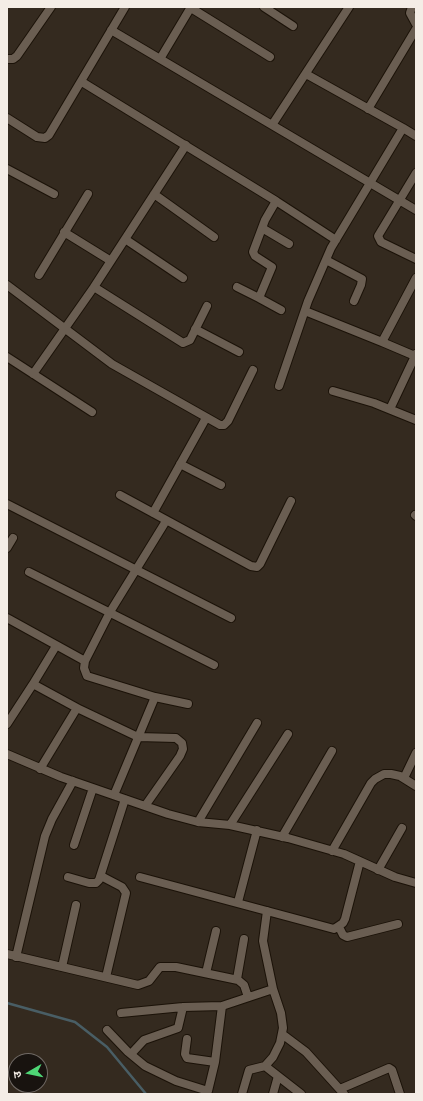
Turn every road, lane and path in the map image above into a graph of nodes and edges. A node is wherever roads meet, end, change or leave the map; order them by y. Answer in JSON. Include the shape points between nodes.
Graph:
{"nodes":[{"id":1,"x":51,"y":7,"type":"edge"},
{"id":2,"x":126,"y":7,"type":"edge"},
{"id":3,"x":264,"y":7,"type":"edge"},
{"id":4,"x":349,"y":7,"type":"edge"},
{"id":5,"x":412,"y":7,"type":"edge"},
{"id":6,"x":191,"y":8,"type":"edge"},
{"id":7,"x":416,"y":24,"type":"edge"},
{"id":8,"x":293,"y":26,"type":"dead end"},
{"id":9,"x":416,"y":29,"type":"edge"},
{"id":10,"x":111,"y":30,"type":"junction"},
{"id":11,"x":270,"y":57,"type":"dead end"},
{"id":12,"x":7,"y":59,"type":"edge"},
{"id":13,"x":160,"y":59,"type":"junction"},
{"id":14,"x":306,"y":74,"type":"junction"},
{"id":15,"x":82,"y":82,"type":"junction"},
{"id":16,"x":368,"y":109,"type":"junction"},
{"id":17,"x":7,"y":118,"type":"edge"},
{"id":18,"x":272,"y":125,"type":"junction"},
{"id":19,"x":402,"y":128,"type":"junction"},
{"id":20,"x":416,"y":136,"type":"edge"},
{"id":21,"x":186,"y":145,"type":"junction"},
{"id":22,"x":7,"y":169,"type":"edge"},
{"id":23,"x":416,"y":173,"type":"edge"},
{"id":24,"x":369,"y":184,"type":"junction"},
{"id":25,"x":54,"y":194,"type":"dead end"},
{"id":26,"x":88,"y":194,"type":"dead end"},
{"id":27,"x":154,"y":194,"type":"junction"},
{"id":28,"x":276,"y":201,"type":"junction"},
{"id":29,"x":398,"y":201,"type":"junction"},
{"id":30,"x":416,"y":210,"type":"edge"},
{"id":31,"x":262,"y":228,"type":"junction"},
{"id":32,"x":64,"y":232,"type":"junction"},
{"id":33,"x":214,"y":237,"type":"dead end"},
{"id":34,"x":125,"y":239,"type":"junction"},
{"id":35,"x":336,"y":240,"type":"junction"},
{"id":36,"x":289,"y":244,"type":"dead end"},
{"id":37,"x":416,"y":259,"type":"edge"},
{"id":38,"x":326,"y":260,"type":"junction"},
{"id":39,"x":110,"y":261,"type":"junction"},
{"id":40,"x":39,"y":275,"type":"dead end"},
{"id":41,"x":183,"y":278,"type":"dead end"},
{"id":42,"x":416,"y":278,"type":"edge"},
{"id":43,"x":7,"y":285,"type":"edge"},
{"id":44,"x":94,"y":287,"type":"junction"},
{"id":45,"x":237,"y":287,"type":"dead end"},
{"id":46,"x":258,"y":298,"type":"junction"},
{"id":47,"x":354,"y":301,"type":"dead end"},
{"id":48,"x":207,"y":306,"type":"dead end"},
{"id":49,"x":281,"y":310,"type":"dead end"},
{"id":50,"x":305,"y":311,"type":"junction"},
{"id":51,"x":64,"y":329,"type":"junction"},
{"id":52,"x":195,"y":329,"type":"junction"},
{"id":53,"x":382,"y":342,"type":"junction"},
{"id":54,"x":239,"y":352,"type":"dead end"},
{"id":55,"x":416,"y":355,"type":"edge"},
{"id":56,"x":7,"y":357,"type":"edge"},
{"id":57,"x":253,"y":370,"type":"dead end"},
{"id":58,"x":33,"y":374,"type":"junction"},
{"id":59,"x":279,"y":386,"type":"dead end"},
{"id":60,"x":332,"y":391,"type":"dead end"},
{"id":61,"x":390,"y":409,"type":"junction"},
{"id":62,"x":92,"y":412,"type":"dead end"},
{"id":63,"x":206,"y":418,"type":"junction"},
{"id":64,"x":416,"y":420,"type":"edge"},
{"id":65,"x":180,"y":464,"type":"junction"},
{"id":66,"x":221,"y":485,"type":"dead end"},
{"id":67,"x":120,"y":495,"type":"dead end"},
{"id":68,"x":291,"y":501,"type":"dead end"},
{"id":69,"x":7,"y":504,"type":"edge"},
{"id":70,"x":153,"y":513,"type":"junction"},
{"id":71,"x":166,"y":521,"type":"junction"},
{"id":72,"x":13,"y":538,"type":"dead end"},
{"id":73,"x":7,"y":548,"type":"edge"},
{"id":74,"x":135,"y":570,"type":"junction"},
{"id":75,"x":29,"y":572,"type":"dead end"},
{"id":76,"x":110,"y":612,"type":"junction"},
{"id":77,"x":7,"y":618,"type":"edge"},
{"id":78,"x":231,"y":618,"type":"dead end"},
{"id":79,"x":56,"y":646,"type":"junction"},
{"id":80,"x":85,"y":661,"type":"junction"},
{"id":81,"x":214,"y":665,"type":"dead end"},
{"id":82,"x":33,"y":684,"type":"junction"},
{"id":83,"x":155,"y":697,"type":"junction"},
{"id":84,"x":188,"y":704,"type":"dead end"},
{"id":85,"x":77,"y":708,"type":"junction"},
{"id":86,"x":7,"y":724,"type":"edge"},
{"id":87,"x":257,"y":724,"type":"dead end"},
{"id":88,"x":288,"y":734,"type":"dead end"},
{"id":89,"x":138,"y":737,"type":"junction"},
{"id":90,"x":332,"y":751,"type":"dead end"},
{"id":91,"x":416,"y":753,"type":"edge"},
{"id":92,"x":7,"y":754,"type":"edge"},
{"id":93,"x":40,"y":769,"type":"junction"},
{"id":94,"x":404,"y":778,"type":"junction"},
{"id":95,"x":73,"y":782,"type":"junction"},
{"id":96,"x":416,"y":786,"type":"edge"},
{"id":97,"x":93,"y":788,"type":"junction"},
{"id":98,"x":114,"y":795,"type":"junction"},
{"id":99,"x":125,"y":799,"type":"junction"},
{"id":100,"x":145,"y":806,"type":"junction"},
{"id":101,"x":198,"y":822,"type":"junction"},
{"id":102,"x":230,"y":825,"type":"junction"},
{"id":103,"x":402,"y":828,"type":"dead end"},
{"id":104,"x":258,"y":830,"type":"junction"},
{"id":105,"x":282,"y":837,"type":"junction"},
{"id":106,"x":74,"y":845,"type":"dead end"},
{"id":107,"x":332,"y":851,"type":"junction"},
{"id":108,"x":360,"y":861,"type":"junction"},
{"id":109,"x":378,"y":870,"type":"junction"},
{"id":110,"x":101,"y":876,"type":"junction"},
{"id":111,"x":68,"y":877,"type":"dead end"},
{"id":112,"x":140,"y":877,"type":"dead end"},
{"id":113,"x":416,"y":883,"type":"edge"},
{"id":114,"x":238,"y":902,"type":"junction"},
{"id":115,"x":76,"y":905,"type":"dead end"},
{"id":116,"x":267,"y":911,"type":"junction"},
{"id":117,"x":398,"y":924,"type":"dead end"},
{"id":118,"x":339,"y":926,"type":"junction"},
{"id":119,"x":216,"y":931,"type":"dead end"},
{"id":120,"x":244,"y":940,"type":"dead end"},
{"id":121,"x":7,"y":954,"type":"edge"},
{"id":122,"x":16,"y":957,"type":"junction"},
{"id":123,"x":62,"y":968,"type":"junction"},
{"id":124,"x":206,"y":973,"type":"junction"},
{"id":125,"x":106,"y":977,"type":"junction"},
{"id":126,"x":236,"y":979,"type":"junction"},
{"id":127,"x":273,"y":989,"type":"junction"},
{"id":128,"x":248,"y":997,"type":"junction"},
{"id":129,"x":222,"y":1006,"type":"junction"},
{"id":130,"x":183,"y":1007,"type":"junction"},
{"id":131,"x":121,"y":1013,"type":"dead end"},
{"id":132,"x":107,"y":1030,"type":"dead end"},
{"id":133,"x":282,"y":1034,"type":"junction"},
{"id":134,"x":187,"y":1039,"type":"dead end"},
{"id":135,"x":131,"y":1054,"type":"junction"},
{"id":136,"x":215,"y":1062,"type":"junction"},
{"id":137,"x":265,"y":1066,"type":"junction"},
{"id":138,"x":278,"y":1076,"type":"junction"},
{"id":139,"x":342,"y":1091,"type":"edge"},
{"id":140,"x":242,"y":1094,"type":"edge"},
{"id":141,"x":273,"y":1094,"type":"edge"},
{"id":142,"x":301,"y":1094,"type":"edge"},
{"id":143,"x":400,"y":1094,"type":"edge"}],
"edges":[{"from":1,"to":12,"type":"street","via":[[17,56]]},
{"from":2,"to":10,"type":"street"},
{"from":3,"to":8,"type":"street"},
{"from":4,"to":14,"type":"street"},
{"from":5,"to":7,"type":"street","via":[[410,13]]},
{"from":6,"to":11,"type":"street"},
{"from":6,"to":13,"type":"street"},
{"from":9,"to":16,"type":"street"},
{"from":10,"to":13,"type":"street"},
{"from":10,"to":15,"type":"street"},
{"from":13,"to":18,"type":"street"},
{"from":14,"to":16,"type":"street"},
{"from":14,"to":18,"type":"street"},
{"from":15,"to":17,"type":"street","via":[[45,138],[37,137]]},
{"from":15,"to":21,"type":"street"},
{"from":16,"to":19,"type":"street"},
{"from":18,"to":24,"type":"street"},
{"from":19,"to":20,"type":"street"},
{"from":19,"to":24,"type":"street"},
{"from":21,"to":27,"type":"street"},
{"from":21,"to":28,"type":"street"},
{"from":22,"to":25,"type":"street"},
{"from":23,"to":29,"type":"street"},
{"from":24,"to":29,"type":"street"},
{"from":24,"to":35,"type":"street"},
{"from":26,"to":32,"type":"street"},
{"from":27,"to":33,"type":"street"},
{"from":27,"to":34,"type":"street"},
{"from":28,"to":31,"type":"street"},
{"from":28,"to":35,"type":"street"},
{"from":29,"to":30,"type":"street"},
{"from":29,"to":37,"type":"street","via":[[378,238],[381,242]]},
{"from":31,"to":36,"type":"street"},
{"from":31,"to":46,"type":"street","via":[[254,254],[272,267]]},
{"from":32,"to":39,"type":"street"},
{"from":32,"to":40,"type":"street"},
{"from":34,"to":39,"type":"street"},
{"from":34,"to":41,"type":"street"},
{"from":35,"to":38,"type":"street"},
{"from":38,"to":47,"type":"street","via":[[362,279]]},
{"from":38,"to":50,"type":"street"},
{"from":39,"to":44,"type":"street"},
{"from":42,"to":53,"type":"street"},
{"from":43,"to":51,"type":"street"},
{"from":44,"to":51,"type":"street"},
{"from":44,"to":52,"type":"street","via":[[183,343],[190,340]]},
{"from":45,"to":46,"type":"street"},
{"from":46,"to":49,"type":"street"},
{"from":48,"to":52,"type":"street"},
{"from":50,"to":53,"type":"street"},
{"from":50,"to":59,"type":"street"},
{"from":51,"to":58,"type":"street"},
{"from":51,"to":63,"type":"street","via":[[123,372]]},
{"from":52,"to":54,"type":"street"},
{"from":53,"to":55,"type":"street"},
{"from":55,"to":61,"type":"street"},
{"from":56,"to":58,"type":"street"},
{"from":57,"to":63,"type":"street","via":[[227,424],[220,425]]},
{"from":58,"to":62,"type":"street"},
{"from":60,"to":61,"type":"street"},
{"from":61,"to":64,"type":"street"},
{"from":63,"to":65,"type":"street"},
{"from":65,"to":66,"type":"street"},
{"from":65,"to":70,"type":"street"},
{"from":67,"to":70,"type":"street"},
{"from":68,"to":71,"type":"street","via":[[257,567]]},
{"from":69,"to":74,"type":"street"},
{"from":70,"to":71,"type":"street"},
{"from":71,"to":74,"type":"street"},
{"from":72,"to":73,"type":"street"},
{"from":74,"to":76,"type":"street"},
{"from":74,"to":78,"type":"street"},
{"from":75,"to":76,"type":"street"},
{"from":76,"to":80,"type":"street"},
{"from":76,"to":81,"type":"street"},
{"from":77,"to":79,"type":"street"},
{"from":79,"to":80,"type":"street"},
{"from":79,"to":82,"type":"street"},
{"from":80,"to":83,"type":"street","via":[[87,676]]},
{"from":82,"to":85,"type":"street"},
{"from":82,"to":86,"type":"street"},
{"from":83,"to":84,"type":"street"},
{"from":83,"to":89,"type":"street"},
{"from":85,"to":89,"type":"street"},
{"from":85,"to":93,"type":"street"},
{"from":87,"to":101,"type":"street"},
{"from":88,"to":102,"type":"street"},
{"from":89,"to":98,"type":"street"},
{"from":89,"to":100,"type":"street","via":[[176,738],[180,740],[183,749]]},
{"from":90,"to":105,"type":"street"},
{"from":91,"to":94,"type":"street"},
{"from":92,"to":93,"type":"street"},
{"from":93,"to":95,"type":"street"},
{"from":94,"to":96,"type":"street"},
{"from":94,"to":107,"type":"street","via":[[384,774],[371,783]]},
{"from":95,"to":97,"type":"street"},
{"from":95,"to":122,"type":"street","via":[[52,818],[45,836]]},
{"from":97,"to":98,"type":"street"},
{"from":97,"to":106,"type":"street"},
{"from":98,"to":99,"type":"street"},
{"from":99,"to":100,"type":"street"},
{"from":99,"to":110,"type":"street"},
{"from":100,"to":101,"type":"street"},
{"from":101,"to":102,"type":"street"},
{"from":102,"to":104,"type":"street"},
{"from":103,"to":109,"type":"street"},
{"from":104,"to":105,"type":"street"},
{"from":104,"to":114,"type":"street"},
{"from":105,"to":107,"type":"street"},
{"from":107,"to":108,"type":"street"},
{"from":108,"to":109,"type":"street"},
{"from":108,"to":118,"type":"street","via":[[345,919]]},
{"from":109,"to":113,"type":"street"},
{"from":110,"to":111,"type":"street","via":[[93,884]]},
{"from":110,"to":125,"type":"street","via":[[122,887],[126,893]]},
{"from":112,"to":114,"type":"street"},
{"from":114,"to":116,"type":"street"},
{"from":115,"to":123,"type":"street"},
{"from":116,"to":118,"type":"street","via":[[329,928]]},
{"from":116,"to":127,"type":"street","via":[[263,936]]},
{"from":117,"to":118,"type":"street","via":[[347,937],[343,935]]},
{"from":119,"to":124,"type":"street"},
{"from":120,"to":126,"type":"street"},
{"from":121,"to":122,"type":"street"},
{"from":122,"to":123,"type":"street"},
{"from":123,"to":125,"type":"street"},
{"from":124,"to":125,"type":"street","via":[[176,967],[160,968],[148,982],[138,985]]},
{"from":124,"to":126,"type":"street"},
{"from":126,"to":128,"type":"street","via":[[244,985]]},
{"from":127,"to":128,"type":"street"},
{"from":127,"to":133,"type":"street","via":[[281,1013]]},
{"from":128,"to":129,"type":"street"},
{"from":129,"to":130,"type":"street"},
{"from":129,"to":136,"type":"street"},
{"from":130,"to":131,"type":"street"},
{"from":130,"to":135,"type":"street","via":[[178,1028],[144,1040]]},
{"from":132,"to":135,"type":"street"},
{"from":133,"to":137,"type":"street","via":[[273,1056]]},
{"from":133,"to":139,"type":"street","via":[[306,1052]]},
{"from":134,"to":136,"type":"street","via":[[187,1058]]},
{"from":135,"to":136,"type":"street","via":[[145,1066],[205,1092],[209,1090]]},
{"from":137,"to":138,"type":"street"},
{"from":137,"to":140,"type":"street","via":[[249,1070]]},
{"from":138,"to":141,"type":"street"},
{"from":138,"to":142,"type":"street"},
{"from":139,"to":143,"type":"street","via":[[390,1068]]}]}
